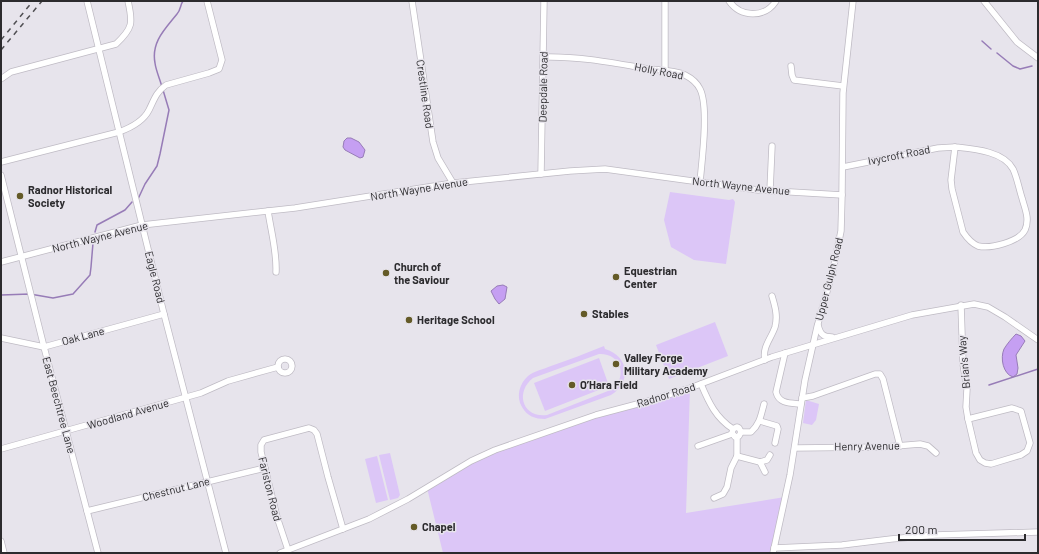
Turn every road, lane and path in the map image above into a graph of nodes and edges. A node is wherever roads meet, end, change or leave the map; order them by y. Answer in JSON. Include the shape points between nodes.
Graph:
{"nodes":[{"id":1,"x":87,"y":1,"type":"edge"},
{"id":2,"x":128,"y":1,"type":"edge"},
{"id":3,"x":207,"y":1,"type":"edge"},
{"id":4,"x":412,"y":1,"type":"edge"},
{"id":5,"x":544,"y":1,"type":"edge"},
{"id":6,"x":665,"y":1,"type":"edge"},
{"id":7,"x":729,"y":1,"type":"edge"},
{"id":8,"x":776,"y":1,"type":"edge"},
{"id":9,"x":853,"y":1,"type":"edge"},
{"id":10,"x":984,"y":1,"type":"edge"},
{"id":11,"x":100,"y":49,"type":"junction"},
{"id":12,"x":544,"y":57,"type":"junction"},
{"id":13,"x":1038,"y":58,"type":"edge"},
{"id":14,"x":791,"y":66,"type":"dead end"},
{"id":15,"x":665,"y":71,"type":"junction"},
{"id":16,"x":1,"y":79,"type":"edge"},
{"id":17,"x":843,"y":86,"type":"junction"},
{"id":18,"x":119,"y":132,"type":"junction"},
{"id":19,"x":772,"y":146,"type":"dead end"},
{"id":20,"x":955,"y":147,"type":"junction"},
{"id":21,"x":1,"y":162,"type":"edge"},
{"id":22,"x":842,"y":167,"type":"junction"},
{"id":23,"x":541,"y":174,"type":"junction"},
{"id":24,"x":1,"y":175,"type":"edge"},
{"id":25,"x":700,"y":182,"type":"junction"},
{"id":26,"x":453,"y":183,"type":"junction"},
{"id":27,"x":770,"y":190,"type":"junction"},
{"id":28,"x":842,"y":195,"type":"junction"},
{"id":29,"x":268,"y":211,"type":"junction"},
{"id":30,"x":142,"y":225,"type":"junction"},
{"id":31,"x":21,"y":257,"type":"junction"},
{"id":32,"x":1,"y":262,"type":"edge"},
{"id":33,"x":276,"y":272,"type":"dead end"},
{"id":34,"x":772,"y":296,"type":"dead end"},
{"id":35,"x":961,"y":305,"type":"junction"},
{"id":36,"x":164,"y":314,"type":"junction"},
{"id":37,"x":818,"y":325,"type":"junction"},
{"id":38,"x":836,"y":337,"type":"junction"},
{"id":39,"x":1,"y":338,"type":"edge"},
{"id":40,"x":1038,"y":340,"type":"edge"},
{"id":41,"x":813,"y":344,"type":"junction"},
{"id":42,"x":44,"y":347,"type":"junction"},
{"id":43,"x":785,"y":353,"type":"junction"},
{"id":44,"x":764,"y":360,"type":"junction"},
{"id":45,"x":278,"y":367,"type":"dead end"},
{"id":46,"x":701,"y":384,"type":"junction"},
{"id":47,"x":186,"y":397,"type":"junction"},
{"id":48,"x":801,"y":401,"type":"junction"},
{"id":49,"x":764,"y":404,"type":"dead end"},
{"id":50,"x":968,"y":419,"type":"junction"},
{"id":51,"x":760,"y":421,"type":"junction"},
{"id":52,"x":66,"y":432,"type":"junction"},
{"id":53,"x":736,"y":433,"type":"junction"},
{"id":54,"x":775,"y":443,"type":"dead end"},
{"id":55,"x":698,"y":446,"type":"dead end"},
{"id":56,"x":900,"y":446,"type":"junction"},
{"id":57,"x":794,"y":448,"type":"junction"},
{"id":58,"x":1,"y":450,"type":"edge"},
{"id":59,"x":936,"y":454,"type":"dead end"},
{"id":60,"x":770,"y":455,"type":"dead end"},
{"id":61,"x":737,"y":456,"type":"junction"},
{"id":62,"x":760,"y":462,"type":"junction"},
{"id":63,"x":265,"y":468,"type":"junction"},
{"id":64,"x":765,"y":472,"type":"dead end"},
{"id":65,"x":208,"y":482,"type":"junction"},
{"id":66,"x":714,"y":498,"type":"dead end"},
{"id":67,"x":87,"y":511,"type":"junction"},
{"id":68,"x":343,"y":529,"type":"junction"},
{"id":69,"x":1038,"y":532,"type":"edge"},
{"id":70,"x":1,"y":541,"type":"edge"},
{"id":71,"x":288,"y":550,"type":"junction"},
{"id":72,"x":773,"y":551,"type":"edge"},
{"id":73,"x":4,"y":553,"type":"edge"},
{"id":74,"x":98,"y":553,"type":"edge"},
{"id":75,"x":226,"y":553,"type":"edge"},
{"id":76,"x":280,"y":553,"type":"edge"}],
"edges":[{"from":1,"to":11,"type":"street","name":"Eagle Road"},
{"from":2,"to":11,"type":"street","via":[[132,19],[126,34],[116,44]]},
{"from":3,"to":18,"type":"street","via":[[222,60],[219,69],[166,85],[160,89],[143,118],[132,127]]},
{"from":4,"to":26,"type":"street","name":"Crestline Road","via":[[433,142],[438,158]]},
{"from":5,"to":12,"type":"street","name":"Deepdale Road"},
{"from":6,"to":15,"type":"street"},
{"from":7,"to":8,"type":"street","via":[[748,14],[768,10]]},
{"from":9,"to":17,"type":"street","name":"Upper Gulph Road"},
{"from":10,"to":13,"type":"street","via":[[1017,42]]},
{"from":11,"to":16,"type":"street","via":[[11,72]]},
{"from":11,"to":18,"type":"street","name":"Eagle Road"},
{"from":12,"to":15,"type":"street","name":"Holly Road","via":[[584,58]]},
{"from":12,"to":23,"type":"street","name":"Deepdale Road"},
{"from":14,"to":17,"type":"street","via":[[794,80]]},
{"from":15,"to":25,"type":"street","name":"Holly Road","via":[[691,78],[700,88],[704,99]]},
{"from":17,"to":22,"type":"street","name":"Upper Gulph Road"},
{"from":18,"to":21,"type":"street"},
{"from":18,"to":30,"type":"street","name":"Eagle Road"},
{"from":19,"to":27,"type":"street"},
{"from":20,"to":20,"type":"street","name":"Ivycroft Road","via":[[997,155],[1006,160],[1012,168],[1028,217],[1026,229],[1019,237],[985,247],[974,244],[963,232],[951,180]]},
{"from":20,"to":22,"type":"street","name":"Ivycroft Road","via":[[930,149]]},
{"from":22,"to":28,"type":"street","name":"Upper Gulph Road"},
{"from":23,"to":25,"type":"street","name":"North Wayne Avenue","via":[[605,169]]},
{"from":23,"to":26,"type":"street","name":"North Wayne Avenue"},
{"from":24,"to":31,"type":"street","name":"East Beechtree Lane"},
{"from":25,"to":27,"type":"street","name":"North Wayne Avenue"},
{"from":26,"to":29,"type":"street","name":"North Wayne Avenue"},
{"from":27,"to":28,"type":"street","name":"North Wayne Avenue"},
{"from":28,"to":37,"type":"street","name":"Upper Gulph Road","via":[[838,251]]},
{"from":29,"to":30,"type":"street","name":"North Wayne Avenue"},
{"from":29,"to":33,"type":"street","via":[[276,254]]},
{"from":30,"to":31,"type":"street","name":"North Wayne Avenue"},
{"from":30,"to":36,"type":"street","name":"Eagle Road"},
{"from":31,"to":32,"type":"street","name":"North Wayne Avenue"},
{"from":31,"to":42,"type":"street","name":"East Beechtree Lane"},
{"from":34,"to":44,"type":"street","via":[[776,310],[775,327],[763,353]]},
{"from":35,"to":38,"type":"street","name":"Radnor Road","via":[[912,315]]},
{"from":35,"to":40,"type":"street","name":"Radnor Road","via":[[988,307]]},
{"from":35,"to":50,"type":"street","name":"Brian's Way"},
{"from":36,"to":42,"type":"street","name":"Oak Lane"},
{"from":36,"to":47,"type":"street","name":"Eagle Road"},
{"from":37,"to":38,"type":"street","via":[[823,336]]},
{"from":37,"to":41,"type":"street","name":"Upper Gulph Road"},
{"from":38,"to":41,"type":"street","name":"Radnor Road"},
{"from":39,"to":42,"type":"street","name":"Oak Lane"},
{"from":41,"to":43,"type":"street","name":"Radnor Road"},
{"from":41,"to":48,"type":"street","name":"Upper Gulph Road"},
{"from":42,"to":52,"type":"street","name":"East Beechtree Lane"},
{"from":43,"to":44,"type":"street","name":"Radnor Road"},
{"from":43,"to":48,"type":"street","via":[[777,397],[781,401]]},
{"from":44,"to":46,"type":"street","name":"Radnor Road"},
{"from":45,"to":47,"type":"street","name":"Woodland Avenue","via":[[228,381]]},
{"from":46,"to":53,"type":"street","via":[[714,411]]},
{"from":46,"to":68,"type":"street","name":"Radnor Road","via":[[596,415],[485,454],[408,499]]},
{"from":47,"to":52,"type":"street","name":"Woodland Avenue"},
{"from":47,"to":65,"type":"street","name":"Eagle Road"},
{"from":48,"to":56,"type":"street","via":[[880,374]]},
{"from":48,"to":57,"type":"street","name":"Upper Gulph Road"},
{"from":49,"to":51,"type":"street"},
{"from":50,"to":50,"type":"street","name":"Brian's Way","via":[[976,453],[985,463],[991,464],[1021,456],[1027,451],[1030,443],[1021,411],[1012,408]]},
{"from":51,"to":53,"type":"street","via":[[751,432]]},
{"from":51,"to":54,"type":"street","via":[[777,426]]},
{"from":52,"to":58,"type":"street","name":"Woodland Avenue"},
{"from":52,"to":67,"type":"street","name":"East Beechtree Lane"},
{"from":53,"to":55,"type":"street"},
{"from":53,"to":61,"type":"street"},
{"from":56,"to":57,"type":"street","name":"Henry Avenue"},
{"from":56,"to":59,"type":"street","name":"Henry Avenue","via":[[920,444],[928,446]]},
{"from":57,"to":72,"type":"street","name":"Upper Gulph Road"},
{"from":60,"to":62,"type":"street","via":[[767,460]]},
{"from":61,"to":62,"type":"street"},
{"from":61,"to":66,"type":"street","via":[[731,468],[726,491]]},
{"from":62,"to":64,"type":"street"},
{"from":63,"to":65,"type":"street","name":"Chestnut Lane"},
{"from":63,"to":68,"type":"street","name":"Fariston Road","via":[[261,452],[264,440],[309,428],[314,430],[318,434]]},
{"from":63,"to":71,"type":"street","name":"Fariston Road"},
{"from":65,"to":67,"type":"street","name":"Chestnut Lane"},
{"from":65,"to":75,"type":"street","name":"Eagle Road"},
{"from":67,"to":74,"type":"street","name":"East Beechtree Lane"},
{"from":68,"to":71,"type":"street","name":"Radnor Road"},
{"from":69,"to":72,"type":"street","via":[[935,535]]},
{"from":70,"to":73,"type":"street"},
{"from":71,"to":76,"type":"street","name":"Radnor Road"}]}
